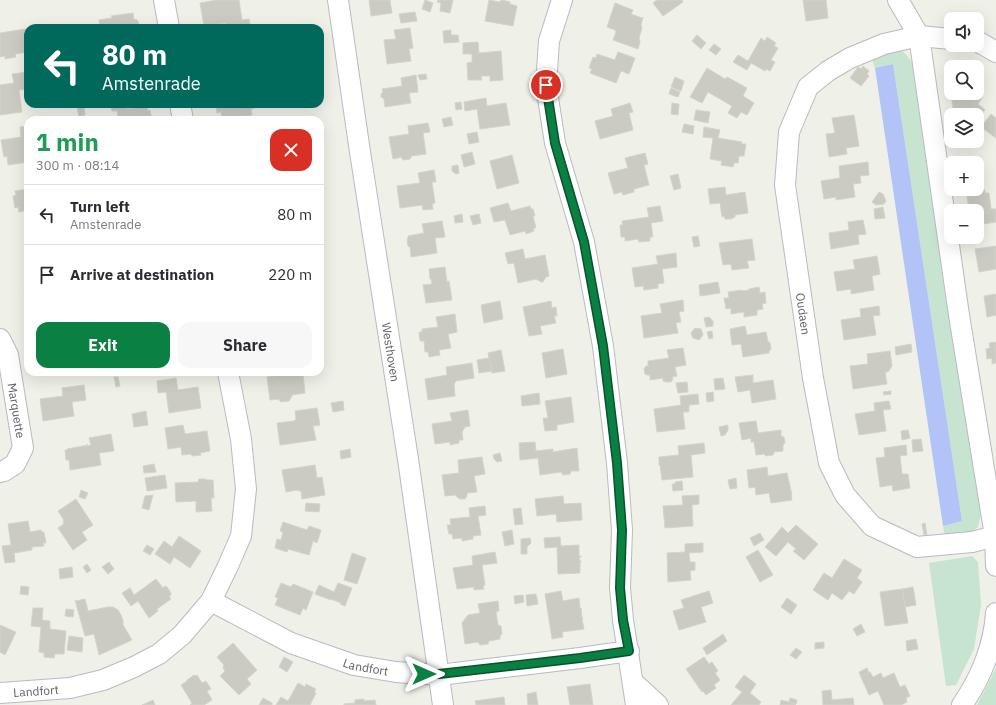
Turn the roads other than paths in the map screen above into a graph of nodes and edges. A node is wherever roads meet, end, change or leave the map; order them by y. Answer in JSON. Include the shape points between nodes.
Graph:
{"nodes":[{"id":1,"x":164,"y":0,"type":"edge"},
{"id":2,"x":338,"y":0,"type":"edge"},
{"id":3,"x":562,"y":0,"type":"edge"},
{"id":4,"x":898,"y":0,"type":"edge"},
{"id":5,"x":167,"y":24,"type":"edge"},
{"id":6,"x":919,"y":36,"type":"junction"},
{"id":7,"x":944,"y":38,"type":"edge"},
{"id":8,"x":984,"y":45,"type":"edge"},
{"id":9,"x":996,"y":52,"type":"edge"},
{"id":10,"x":0,"y":339,"type":"edge"},
{"id":11,"x":229,"y":376,"type":"edge"},
{"id":12,"x":0,"y":472,"type":"edge"},
{"id":13,"x":996,"y":536,"type":"edge"},
{"id":14,"x":996,"y":566,"type":"edge"},
{"id":15,"x":211,"y":601,"type":"junction"},
{"id":16,"x":996,"y":613,"type":"edge"},
{"id":17,"x":629,"y":651,"type":"junction"},
{"id":18,"x":439,"y":674,"type":"junction"},
{"id":19,"x":633,"y":682,"type":"junction"},
{"id":20,"x":0,"y":693,"type":"edge"},
{"id":21,"x":443,"y":705,"type":"edge"},
{"id":22,"x":636,"y":705,"type":"edge"},
{"id":23,"x":658,"y":705,"type":"edge"},
{"id":24,"x":962,"y":705,"type":"edge"}],
"edges":[{"from":1,"to":5,"type":"street"},
{"from":2,"to":18,"type":"street","name":"Westhoven"},
{"from":3,"to":17,"type":"street","via":[[549,41],[546,85],[555,143],[584,242],[603,346],[617,463],[622,530],[620,588]]},
{"from":4,"to":6,"type":"street"},
{"from":6,"to":7,"type":"street","name":"Oudaen"},
{"from":6,"to":13,"type":"street","via":[[959,315]]},
{"from":6,"to":13,"type":"street","name":"Oudaen","via":[[884,44],[850,58],[828,71],[808,87],[789,132],[785,185],[813,378],[829,463],[846,495],[872,526],[917,547],[972,542]]},
{"from":8,"to":9,"type":"street"},
{"from":10,"to":12,"type":"street","name":"Marquette","via":[[8,356],[23,448],[15,464]]},
{"from":11,"to":15,"type":"street","name":"Landfort","via":[[241,439],[246,489],[241,536]]},
{"from":13,"to":14,"type":"street"},
{"from":15,"to":18,"type":"street","name":"Landfort","via":[[291,643],[354,665],[396,672]]},
{"from":15,"to":20,"type":"street","name":"Landfort","via":[[182,635],[159,654],[134,667],[103,680],[70,688]]},
{"from":16,"to":24,"type":"street","via":[[986,661]]},
{"from":17,"to":18,"type":"street","name":"Landfort"},
{"from":17,"to":19,"type":"street"},
{"from":18,"to":21,"type":"street","name":"Westhoven"},
{"from":19,"to":22,"type":"street"},
{"from":19,"to":23,"type":"street"}]}
